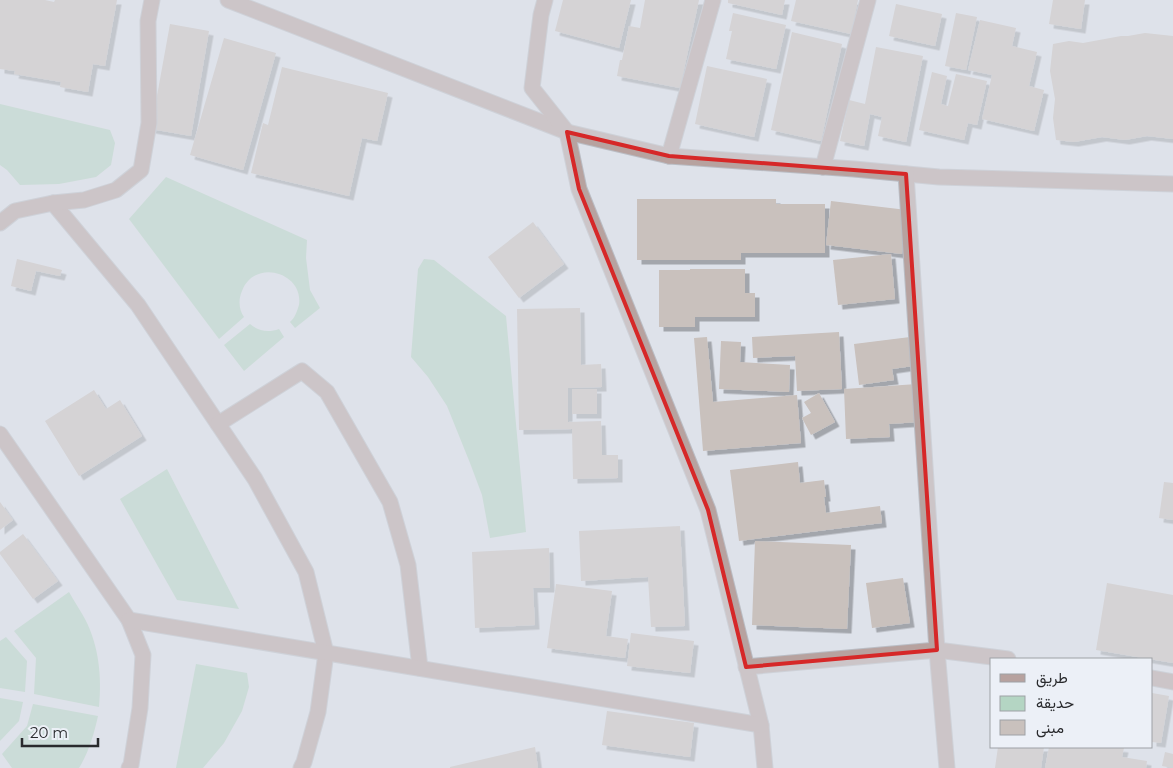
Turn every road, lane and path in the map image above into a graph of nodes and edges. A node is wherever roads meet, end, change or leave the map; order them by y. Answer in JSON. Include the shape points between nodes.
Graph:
{"nodes":[{"id":1,"x":152,"y":0,"type":"edge"},
{"id":2,"x":228,"y":0,"type":"edge"},
{"id":3,"x":545,"y":0,"type":"edge"},
{"id":4,"x":713,"y":0,"type":"edge"},
{"id":5,"x":868,"y":0,"type":"edge"},
{"id":6,"x":567,"y":132,"type":"junction"},
{"id":7,"x":668,"y":156,"type":"junction"},
{"id":8,"x":824,"y":167,"type":"junction"},
{"id":9,"x":906,"y":174,"type":"junction"},
{"id":10,"x":1173,"y":184,"type":"edge"},
{"id":11,"x":53,"y":203,"type":"junction"},
{"id":12,"x":0,"y":223,"type":"edge"},
{"id":13,"x":218,"y":424,"type":"junction"},
{"id":14,"x":0,"y":434,"type":"edge"},
{"id":15,"x":129,"y":620,"type":"junction"},
{"id":16,"x":937,"y":650,"type":"junction"},
{"id":17,"x":326,"y":653,"type":"junction"},
{"id":18,"x":1000,"y":658,"type":"edge"},
{"id":19,"x":746,"y":667,"type":"junction"},
{"id":20,"x":420,"y":668,"type":"junction"},
{"id":21,"x":1153,"y":678,"type":"edge"},
{"id":22,"x":1173,"y":682,"type":"edge"},
{"id":23,"x":761,"y":725,"type":"junction"},
{"id":24,"x":129,"y":768,"type":"edge"},
{"id":25,"x":301,"y":768,"type":"edge"},
{"id":26,"x":765,"y":768,"type":"edge"},
{"id":27,"x":946,"y":768,"type":"edge"}],
"edges":[{"from":1,"to":11,"type":"street","via":[[148,21],[149,124],[141,170],[116,190],[84,200]]},
{"from":2,"to":6,"type":"street"},
{"from":3,"to":6,"type":"street","via":[[532,88]]},
{"from":4,"to":7,"type":"street"},
{"from":5,"to":8,"type":"street"},
{"from":6,"to":7,"type":"street"},
{"from":6,"to":19,"type":"street","via":[[579,189],[708,510]]},
{"from":7,"to":8,"type":"street"},
{"from":8,"to":9,"type":"street"},
{"from":9,"to":10,"type":"street"},
{"from":9,"to":16,"type":"street"},
{"from":11,"to":12,"type":"street","via":[[15,211]]},
{"from":11,"to":13,"type":"street","via":[[138,305]]},
{"from":13,"to":17,"type":"street","via":[[255,479],[306,572]]},
{"from":13,"to":20,"type":"street","via":[[302,371],[327,392],[390,502],[408,566]]},
{"from":14,"to":15,"type":"street"},
{"from":15,"to":17,"type":"street"},
{"from":15,"to":24,"type":"street","via":[[143,655],[140,708]]},
{"from":16,"to":18,"type":"street"},
{"from":16,"to":19,"type":"street"},
{"from":16,"to":27,"type":"street"},
{"from":17,"to":20,"type":"street"},
{"from":17,"to":25,"type":"street","via":[[318,712]]},
{"from":19,"to":23,"type":"street"},
{"from":20,"to":23,"type":"street"},
{"from":21,"to":22,"type":"street"},
{"from":23,"to":26,"type":"street"}]}
